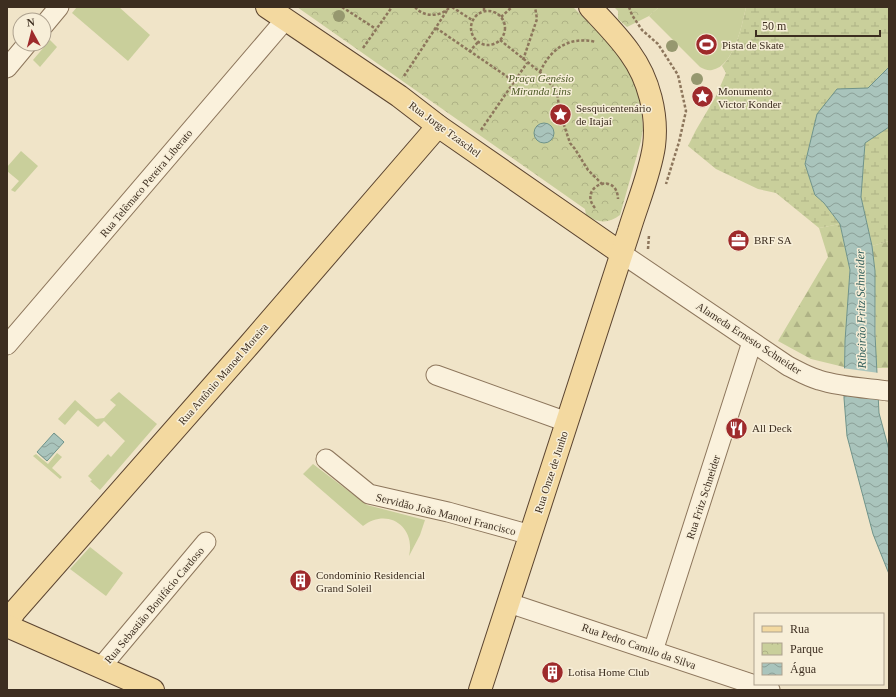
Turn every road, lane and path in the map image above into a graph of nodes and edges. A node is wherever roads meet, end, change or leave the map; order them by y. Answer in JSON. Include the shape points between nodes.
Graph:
{"nodes":[{"id":1,"x":59,"y":7,"type":"edge"},
{"id":2,"x":267,"y":7,"type":"edge"},
{"id":3,"x":342,"y":7,"type":"edge"},
{"id":4,"x":392,"y":7,"type":"edge"},
{"id":5,"x":415,"y":7,"type":"edge"},
{"id":6,"x":484,"y":7,"type":"edge"},
{"id":7,"x":512,"y":7,"type":"edge"},
{"id":8,"x":535,"y":7,"type":"edge"},
{"id":9,"x":590,"y":7,"type":"edge"},
{"id":10,"x":629,"y":7,"type":"edge"},
{"id":11,"x":450,"y":8,"type":"edge"},
{"id":12,"x":484,"y":11,"type":"junction"},
{"id":13,"x":52,"y":15,"type":"edge"},
{"id":14,"x":501,"y":17,"type":"junction"},
{"id":15,"x":285,"y":20,"type":"junction"},
{"id":16,"x":472,"y":20,"type":"junction"},
{"id":17,"x":436,"y":28,"type":"junction"},
{"id":18,"x":376,"y":29,"type":"junction"},
{"id":19,"x":500,"y":40,"type":"junction"},
{"id":20,"x":478,"y":42,"type":"junction"},
{"id":21,"x":598,"y":42,"type":"dead end"},
{"id":22,"x":363,"y":48,"type":"dead end"},
{"id":23,"x":21,"y":52,"type":"edge"},
{"id":24,"x":469,"y":52,"type":"junction"},
{"id":25,"x":523,"y":60,"type":"junction"},
{"id":26,"x":527,"y":63,"type":"junction"},
{"id":27,"x":7,"y":68,"type":"edge"},
{"id":28,"x":540,"y":72,"type":"junction"},
{"id":29,"x":404,"y":76,"type":"dead end"},
{"id":30,"x":515,"y":82,"type":"junction"},
{"id":31,"x":438,"y":126,"type":"junction"},
{"id":32,"x":481,"y":130,"type":"dead end"},
{"id":33,"x":602,"y":184,"type":"junction"},
{"id":34,"x":666,"y":186,"type":"dead end"},
{"id":35,"x":618,"y":199,"type":"dead end"},
{"id":36,"x":595,"y":208,"type":"dead end"},
{"id":37,"x":651,"y":229,"type":"dead end"},
{"id":38,"x":647,"y":252,"type":"dead end"},
{"id":39,"x":621,"y":253,"type":"junction"},
{"id":40,"x":752,"y":342,"type":"junction"},
{"id":41,"x":7,"y":345,"type":"edge"},
{"id":42,"x":436,"y":375,"type":"dead end"},
{"id":43,"x":888,"y":391,"type":"edge"},
{"id":44,"x":567,"y":422,"type":"junction"},
{"id":45,"x":326,"y":459,"type":"dead end"},
{"id":46,"x":531,"y":535,"type":"junction"},
{"id":47,"x":206,"y":542,"type":"dead end"},
{"id":48,"x":509,"y":603,"type":"junction"},
{"id":49,"x":7,"y":623,"type":"edge"},
{"id":50,"x":7,"y":626,"type":"edge"},
{"id":51,"x":653,"y":651,"type":"junction"},
{"id":52,"x":101,"y":667,"type":"junction"},
{"id":53,"x":754,"y":685,"type":"edge"},
{"id":54,"x":755,"y":685,"type":"edge"},
{"id":55,"x":153,"y":690,"type":"edge"},
{"id":56,"x":480,"y":690,"type":"edge"},
{"id":57,"x":770,"y":690,"type":"edge"}],
"edges":[{"from":1,"to":13,"type":"street"},
{"from":2,"to":15,"type":"main road","name":"Rua Jorge Tzaschel"},
{"from":3,"to":18,"type":"path"},
{"from":4,"to":18,"type":"path"},
{"from":5,"to":11,"type":"path","via":[[425,14],[433,15],[441,14]]},
{"from":6,"to":12,"type":"path"},
{"from":7,"to":14,"type":"path"},
{"from":8,"to":25,"type":"path","via":[[536,19]]},
{"from":9,"to":39,"type":"main road","name":"Rua Onze de Junho","via":[[630,53],[641,70],[654,115],[654,145],[650,166]]},
{"from":10,"to":34,"type":"path","via":[[642,30],[658,44],[678,75],[686,111]]},
{"from":11,"to":16,"type":"path"},
{"from":11,"to":17,"type":"path"},
{"from":12,"to":14,"type":"path","via":[[493,12]]},
{"from":12,"to":16,"type":"path"},
{"from":14,"to":19,"type":"path","via":[[505,31]]},
{"from":15,"to":31,"type":"main road","name":"Rua Jorge Tzaschel","via":[[399,96]]},
{"from":15,"to":41,"type":"street","name":"Rua Telêmaco Pereira Liberato"},
{"from":16,"to":20,"type":"path","via":[[471,34]]},
{"from":17,"to":24,"type":"path"},
{"from":17,"to":29,"type":"path"},
{"from":18,"to":22,"type":"path"},
{"from":19,"to":20,"type":"path","via":[[489,45]]},
{"from":19,"to":25,"type":"path"},
{"from":20,"to":24,"type":"path"},
{"from":21,"to":28,"type":"path","via":[[574,41],[563,45],[545,61]]},
{"from":23,"to":27,"type":"street"},
{"from":24,"to":30,"type":"path"},
{"from":25,"to":26,"type":"path"},
{"from":26,"to":28,"type":"path"},
{"from":26,"to":30,"type":"path"},
{"from":28,"to":33,"type":"path","via":[[557,93],[560,113],[570,142],[588,170]]},
{"from":30,"to":32,"type":"path"},
{"from":31,"to":39,"type":"main road","name":"Rua Jorge Tzaschel"},
{"from":31,"to":49,"type":"main road","name":"Rua Antônio Manoel Moreira"},
{"from":33,"to":35,"type":"path","via":[[610,184],[618,194]]},
{"from":33,"to":36,"type":"path","via":[[592,192],[591,201]]},
{"from":37,"to":38,"type":"path"},
{"from":39,"to":40,"type":"street","name":"Alameda Ernesto Schneider"},
{"from":39,"to":44,"type":"main road","name":"Rua Onze de Junho"},
{"from":40,"to":43,"type":"street","name":"Alameda Ernesto Schneider","via":[[788,366],[819,380]]},
{"from":40,"to":51,"type":"street","name":"Rua Fritz Schneider"},
{"from":42,"to":44,"type":"street"},
{"from":44,"to":46,"type":"main road","name":"Rua Onze de Junho"},
{"from":45,"to":46,"type":"street","name":"Servidão João Manoel Francisco","via":[[369,494]]},
{"from":46,"to":48,"type":"main road","name":"Rua Onze de Junho"},
{"from":47,"to":52,"type":"street","name":"Rua Sebastião Bonifácio Cardoso"},
{"from":48,"to":51,"type":"street","name":"Rua Pedro Camilo da Silva"},
{"from":48,"to":56,"type":"main road","name":"Rua Onze de Junho"},
{"from":50,"to":52,"type":"main road"},
{"from":51,"to":53,"type":"street","name":"Rua Pedro Camilo da Silva"},
{"from":52,"to":55,"type":"main road"},
{"from":54,"to":57,"type":"street","name":"Rua Pedro Camilo da Silva"}]}
